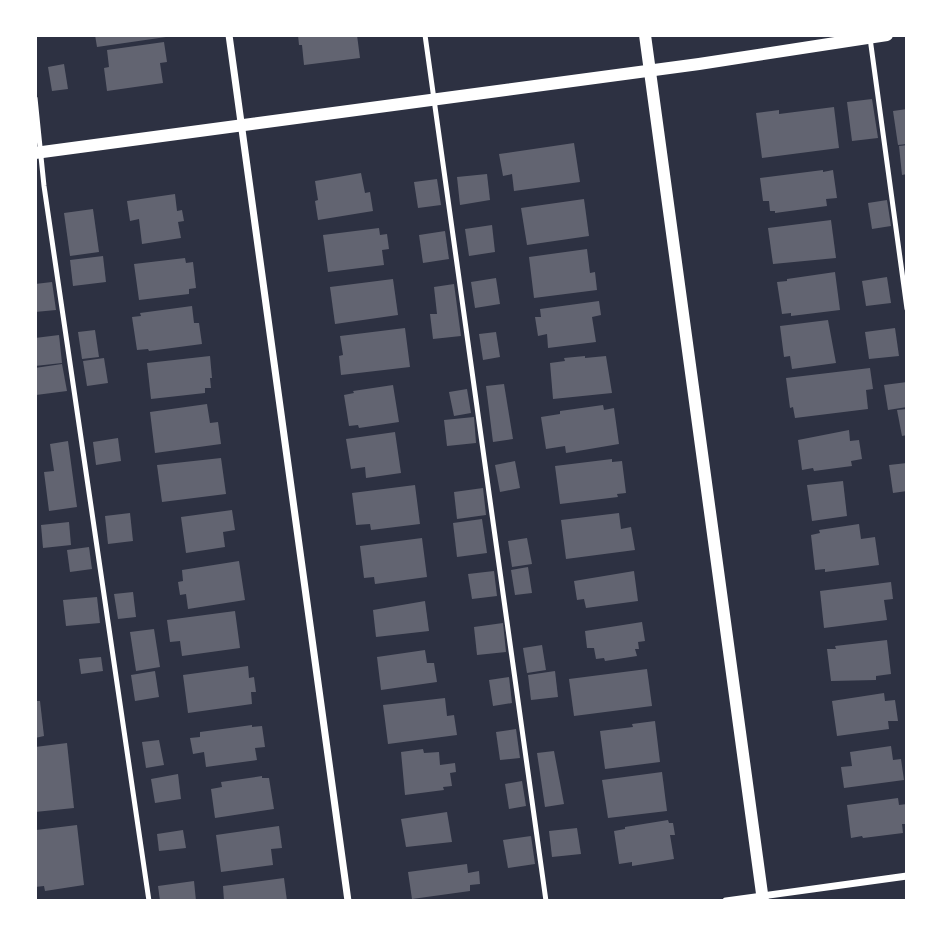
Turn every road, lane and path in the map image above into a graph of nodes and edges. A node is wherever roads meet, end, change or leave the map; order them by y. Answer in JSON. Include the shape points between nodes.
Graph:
{"nodes":[{"id":1,"x":229,"y":35,"type":"edge"},
{"id":2,"x":425,"y":35,"type":"edge"},
{"id":3,"x":645,"y":35,"type":"edge"},
{"id":4,"x":887,"y":35,"type":"edge"},
{"id":5,"x":870,"y":36,"type":"edge"},
{"id":6,"x":649,"y":71,"type":"junction"},
{"id":7,"x":35,"y":98,"type":"edge"},
{"id":8,"x":434,"y":100,"type":"junction"},
{"id":9,"x":241,"y":126,"type":"junction"},
{"id":10,"x":37,"y":153,"type":"edge"},
{"id":11,"x":907,"y":309,"type":"edge"},
{"id":12,"x":907,"y":876,"type":"edge"},
{"id":13,"x":763,"y":899,"type":"edge"},
{"id":14,"x":149,"y":901,"type":"edge"},
{"id":15,"x":348,"y":901,"type":"edge"},
{"id":16,"x":546,"y":901,"type":"edge"},
{"id":17,"x":726,"y":901,"type":"edge"}],
"edges":[{"from":1,"to":9,"type":"street"},
{"from":2,"to":8,"type":"lane"},
{"from":3,"to":6,"type":"street"},
{"from":4,"to":5,"type":"street"},
{"from":5,"to":6,"type":"street"},
{"from":5,"to":11,"type":"lane"},
{"from":6,"to":8,"type":"street"},
{"from":6,"to":13,"type":"street"},
{"from":7,"to":10,"type":"lane"},
{"from":8,"to":9,"type":"street"},
{"from":8,"to":16,"type":"lane"},
{"from":9,"to":10,"type":"street"},
{"from":9,"to":15,"type":"street"},
{"from":10,"to":14,"type":"lane"},
{"from":12,"to":13,"type":"street"},
{"from":13,"to":17,"type":"street"}]}
